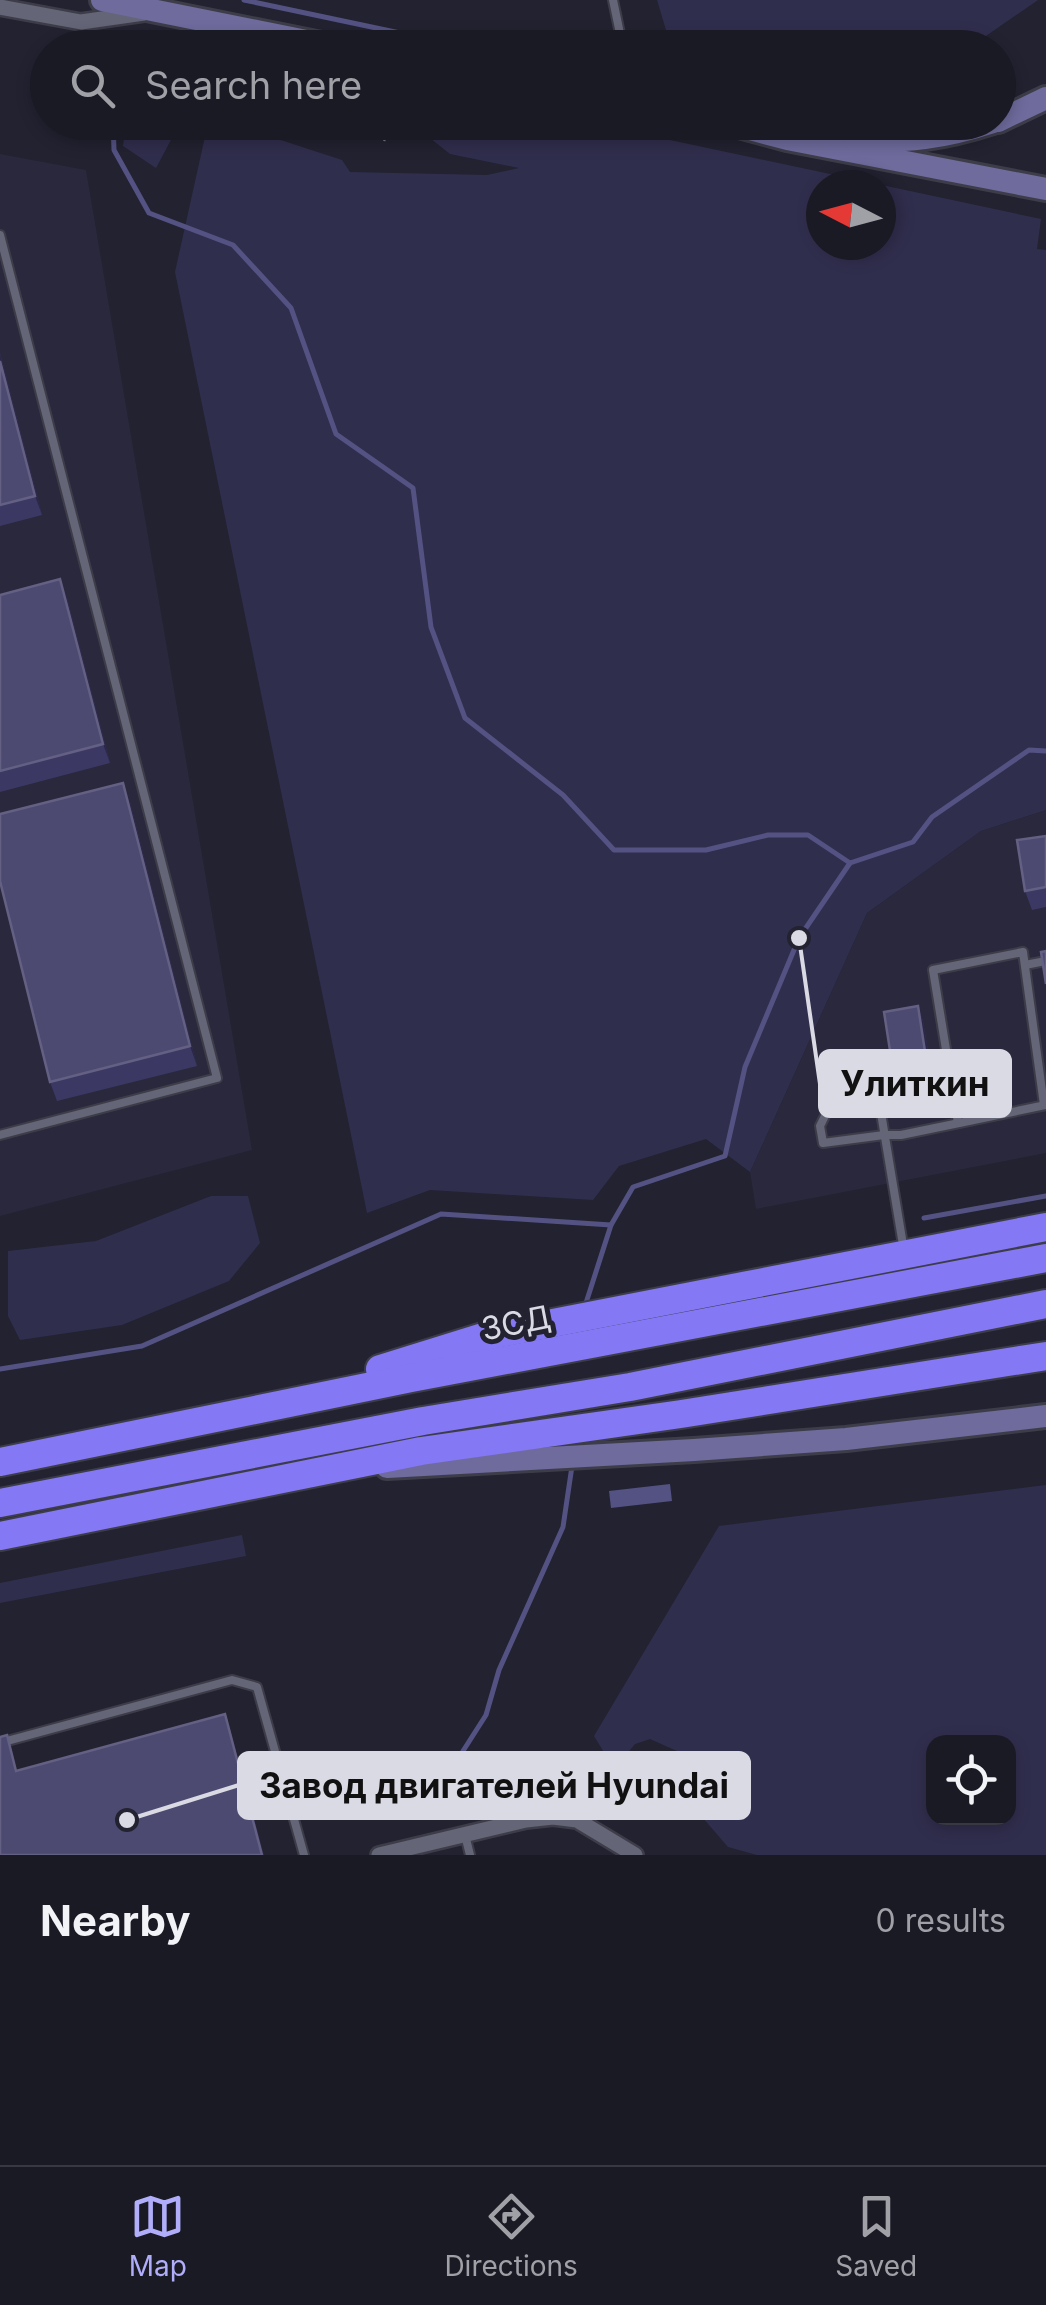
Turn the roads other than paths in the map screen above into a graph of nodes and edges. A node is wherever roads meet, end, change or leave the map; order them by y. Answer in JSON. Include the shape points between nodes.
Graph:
{"nodes":[{"id":1,"x":102,"y":0,"type":"edge"},
{"id":2,"x":613,"y":0,"type":"edge"},
{"id":3,"x":0,"y":7,"type":"edge"},
{"id":4,"x":157,"y":11,"type":"junction"},
{"id":5,"x":251,"y":30,"type":"edge"},
{"id":6,"x":619,"y":30,"type":"edge"},
{"id":7,"x":1046,"y":98,"type":"edge"},
{"id":8,"x":1016,"y":112,"type":"edge"},
{"id":9,"x":792,"y":140,"type":"edge"},
{"id":10,"x":859,"y":140,"type":"edge"},
{"id":11,"x":911,"y":140,"type":"edge"},
{"id":12,"x":1046,"y":189,"type":"edge"},
{"id":13,"x":0,"y":235,"type":"edge"},
{"id":14,"x":1046,"y":961,"type":"edge"},
{"id":15,"x":1025,"y":964,"type":"junction"},
{"id":16,"x":1045,"y":1105,"type":"edge"},
{"id":17,"x":958,"y":1122,"type":"junction"},
{"id":18,"x":0,"y":1135,"type":"edge"},
{"id":19,"x":884,"y":1135,"type":"junction"},
{"id":20,"x":1046,"y":1228,"type":"edge"},
{"id":21,"x":904,"y":1255,"type":"junction"},
{"id":22,"x":1046,"y":1258,"type":"edge"},
{"id":23,"x":1046,"y":1304,"type":"edge"},
{"id":24,"x":1046,"y":1356,"type":"edge"},
{"id":25,"x":245,"y":1412,"type":"junction"},
{"id":26,"x":1046,"y":1416,"type":"edge"},
{"id":27,"x":0,"y":1462,"type":"edge"},
{"id":28,"x":342,"y":1468,"type":"junction"},
{"id":29,"x":0,"y":1503,"type":"edge"},
{"id":30,"x":0,"y":1536,"type":"edge"},
{"id":31,"x":0,"y":1743,"type":"edge"},
{"id":32,"x":464,"y":1835,"type":"junction"},
{"id":33,"x":304,"y":1855,"type":"edge"},
{"id":34,"x":379,"y":1855,"type":"edge"},
{"id":35,"x":470,"y":1855,"type":"edge"},
{"id":36,"x":635,"y":1855,"type":"edge"}],
"edges":[{"from":1,"to":4,"type":"main road"},
{"from":2,"to":6,"type":"lane"},
{"from":3,"to":4,"type":"street","via":[[82,22]]},
{"from":4,"to":5,"type":"main road"},
{"from":7,"to":8,"type":"main road"},
{"from":9,"to":12,"type":"main road"},
{"from":10,"to":11,"type":"main road"},
{"from":13,"to":18,"type":"lane","via":[[216,1078]]},
{"from":14,"to":15,"type":"lane"},
{"from":15,"to":16,"type":"lane"},
{"from":15,"to":17,"type":"lane","via":[[1023,952],[933,970]]},
{"from":16,"to":17,"type":"lane"},
{"from":17,"to":19,"type":"lane"},
{"from":19,"to":19,"type":"lane","via":[[872,1058],[854,1055],[820,1126],[822,1143]]},
{"from":19,"to":21,"type":"lane"},
{"from":20,"to":21,"type":"highway"},
{"from":21,"to":25,"type":"highway","via":[[486,1336]]},
{"from":22,"to":25,"type":"highway","name":"ЗСД"},
{"from":23,"to":29,"type":"highway"},
{"from":24,"to":28,"type":"highway"},
{"from":25,"to":27,"type":"highway","name":"ЗСД"},
{"from":26,"to":28,"type":"main road","via":[[827,1440]]},
{"from":28,"to":30,"type":"highway"},
{"from":31,"to":33,"type":"lane","via":[[232,1680],[257,1687]]},
{"from":32,"to":34,"type":"street"},
{"from":32,"to":35,"type":"lane"},
{"from":32,"to":36,"type":"street","via":[[554,1817],[577,1820]]}]}
